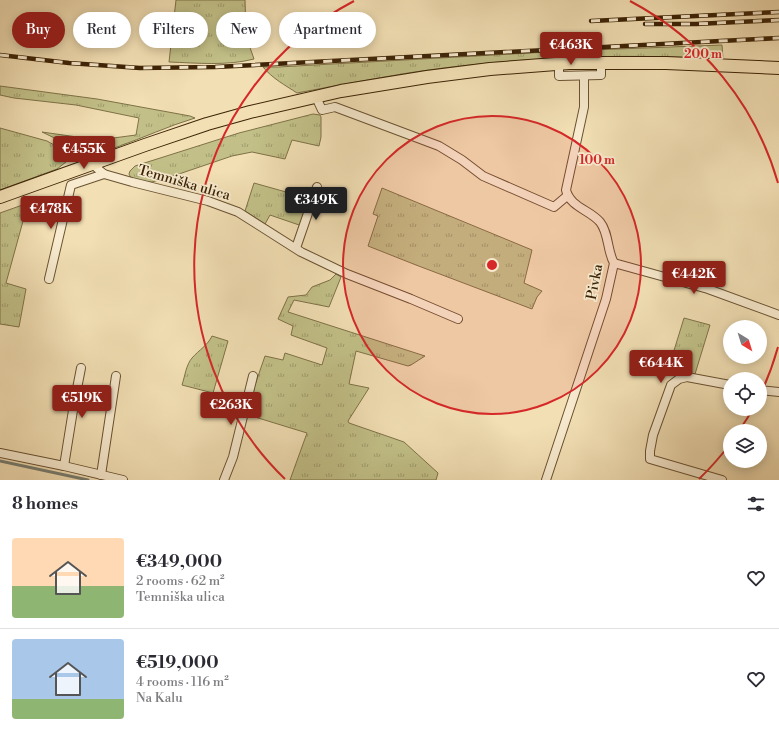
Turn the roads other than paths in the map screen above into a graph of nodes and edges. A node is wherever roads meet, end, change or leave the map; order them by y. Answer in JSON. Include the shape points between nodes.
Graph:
{"nodes":[{"id":1,"x":779,"y":68,"type":"edge"},
{"id":2,"x":601,"y":69,"type":"junction"},
{"id":3,"x":559,"y":70,"type":"junction"},
{"id":4,"x":584,"y":76,"type":"junction"},
{"id":5,"x":316,"y":97,"type":"junction"},
{"id":6,"x":92,"y":164,"type":"junction"},
{"id":7,"x":104,"y":174,"type":"junction"},
{"id":8,"x":317,"y":187,"type":"dead end"},
{"id":9,"x":567,"y":196,"type":"junction"},
{"id":10,"x":0,"y":197,"type":"edge"},
{"id":11,"x":296,"y":248,"type":"junction"},
{"id":12,"x":614,"y":263,"type":"junction"},
{"id":13,"x":49,"y":279,"type":"dead end"},
{"id":14,"x":779,"y":315,"type":"edge"},
{"id":15,"x":458,"y":319,"type":"dead end"},
{"id":16,"x":81,"y":368,"type":"dead end"},
{"id":17,"x":116,"y":376,"type":"dead end"},
{"id":18,"x":253,"y":376,"type":"dead end"},
{"id":19,"x":723,"y":384,"type":"edge"},
{"id":20,"x":767,"y":391,"type":"edge"},
{"id":21,"x":779,"y":392,"type":"edge"},
{"id":22,"x":0,"y":453,"type":"edge"},
{"id":23,"x":64,"y":466,"type":"junction"},
{"id":24,"x":101,"y":475,"type":"junction"},
{"id":25,"x":123,"y":480,"type":"edge"},
{"id":26,"x":224,"y":480,"type":"edge"},
{"id":27,"x":546,"y":480,"type":"edge"},
{"id":28,"x":722,"y":480,"type":"edge"}],
"edges":[{"from":1,"to":2,"type":"main road","via":[[666,63]]},
{"from":2,"to":3,"type":"main road"},
{"from":2,"to":4,"type":"street"},
{"from":3,"to":4,"type":"street"},
{"from":3,"to":5,"type":"main road","via":[[490,69],[427,77]]},
{"from":4,"to":9,"type":"street","via":[[584,107],[566,190]]},
{"from":5,"to":6,"type":"main road","via":[[207,124]]},
{"from":5,"to":9,"type":"street","via":[[322,110],[335,107],[439,146],[483,176],[554,207]]},
{"from":6,"to":7,"type":"street"},
{"from":6,"to":10,"type":"main road"},
{"from":7,"to":11,"type":"street","name":"Temniška ulica","via":[[208,200],[238,212]]},
{"from":7,"to":13,"type":"street","via":[[72,185]]},
{"from":8,"to":11,"type":"street"},
{"from":9,"to":12,"type":"street","name":"Pivka","via":[[600,221]]},
{"from":11,"to":15,"type":"street","name":"Temniška ulica","via":[[347,274]]},
{"from":12,"to":14,"type":"street","via":[[708,288]]},
{"from":12,"to":27,"type":"street","name":"Pivka","via":[[606,299]]},
{"from":16,"to":23,"type":"street"},
{"from":17,"to":24,"type":"street"},
{"from":18,"to":26,"type":"street","via":[[233,457]]},
{"from":19,"to":28,"type":"street","via":[[687,377],[671,385],[650,451],[650,459]]},
{"from":20,"to":21,"type":"street"},
{"from":22,"to":23,"type":"street"},
{"from":23,"to":24,"type":"street"},
{"from":24,"to":25,"type":"street"}]}
